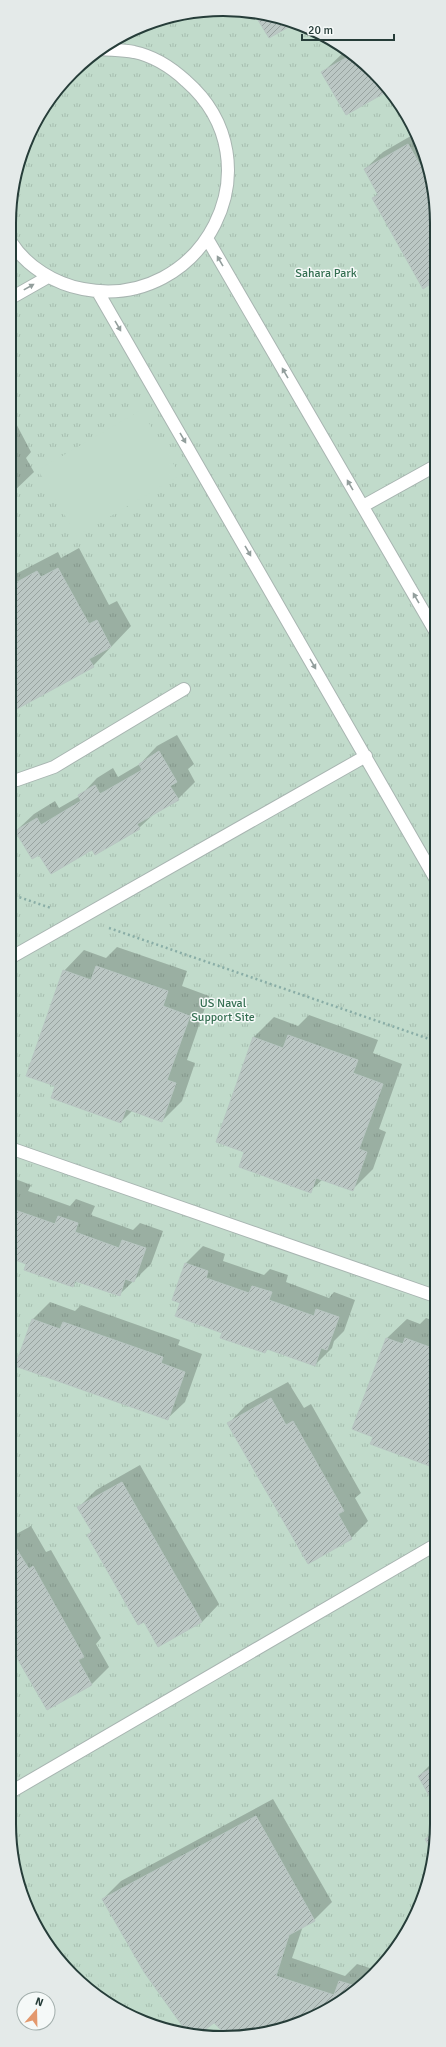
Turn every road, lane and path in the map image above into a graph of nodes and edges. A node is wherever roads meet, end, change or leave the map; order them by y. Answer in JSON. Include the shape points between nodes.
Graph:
{"nodes":[{"id":1,"x":114,"y":48,"type":"edge"},
{"id":2,"x":110,"y":50,"type":"edge"},
{"id":3,"x":135,"y":52,"type":"junction"},
{"id":4,"x":208,"y":240,"type":"junction"},
{"id":5,"x":16,"y":251,"type":"edge"},
{"id":6,"x":48,"y":277,"type":"junction"},
{"id":7,"x":98,"y":292,"type":"junction"},
{"id":8,"x":16,"y":295,"type":"edge"},
{"id":9,"x":430,"y":469,"type":"edge"},
{"id":10,"x":363,"y":506,"type":"junction"},
{"id":11,"x":430,"y":622,"type":"edge"},
{"id":12,"x":184,"y":689,"type":"dead end"},
{"id":13,"x":366,"y":756,"type":"junction"},
{"id":14,"x":16,"y":780,"type":"edge"},
{"id":15,"x":430,"y":869,"type":"edge"},
{"id":16,"x":16,"y":896,"type":"edge"},
{"id":17,"x":80,"y":918,"type":"junction"},
{"id":18,"x":16,"y":955,"type":"edge"},
{"id":19,"x":430,"y":1039,"type":"edge"},
{"id":20,"x":16,"y":1150,"type":"edge"},
{"id":21,"x":430,"y":1294,"type":"edge"},
{"id":22,"x":430,"y":1548,"type":"edge"},
{"id":23,"x":16,"y":1789,"type":"edge"}],
"edges":[{"from":1,"to":3,"type":"street"},
{"from":2,"to":3,"type":"street"},
{"from":3,"to":4,"type":"street","via":[[177,72],[201,93],[221,127],[229,165],[225,204]]},
{"from":4,"to":7,"type":"street","via":[[178,270],[140,288]]},
{"from":10,"to":4,"type":"street","one_way":true},
{"from":5,"to":6,"type":"street"},
{"from":6,"to":7,"type":"street","via":[[72,287]]},
{"from":8,"to":6,"type":"street","one_way":true},
{"from":7,"to":13,"type":"street","one_way":true},
{"from":9,"to":10,"type":"street"},
{"from":11,"to":10,"type":"street","one_way":true},
{"from":12,"to":14,"type":"street","via":[[54,767]]},
{"from":13,"to":15,"type":"street"},
{"from":13,"to":17,"type":"street"},
{"from":16,"to":17,"type":"path"},
{"from":17,"to":18,"type":"street"},
{"from":17,"to":19,"type":"path"},
{"from":20,"to":21,"type":"street"},
{"from":22,"to":23,"type":"street"}]}
